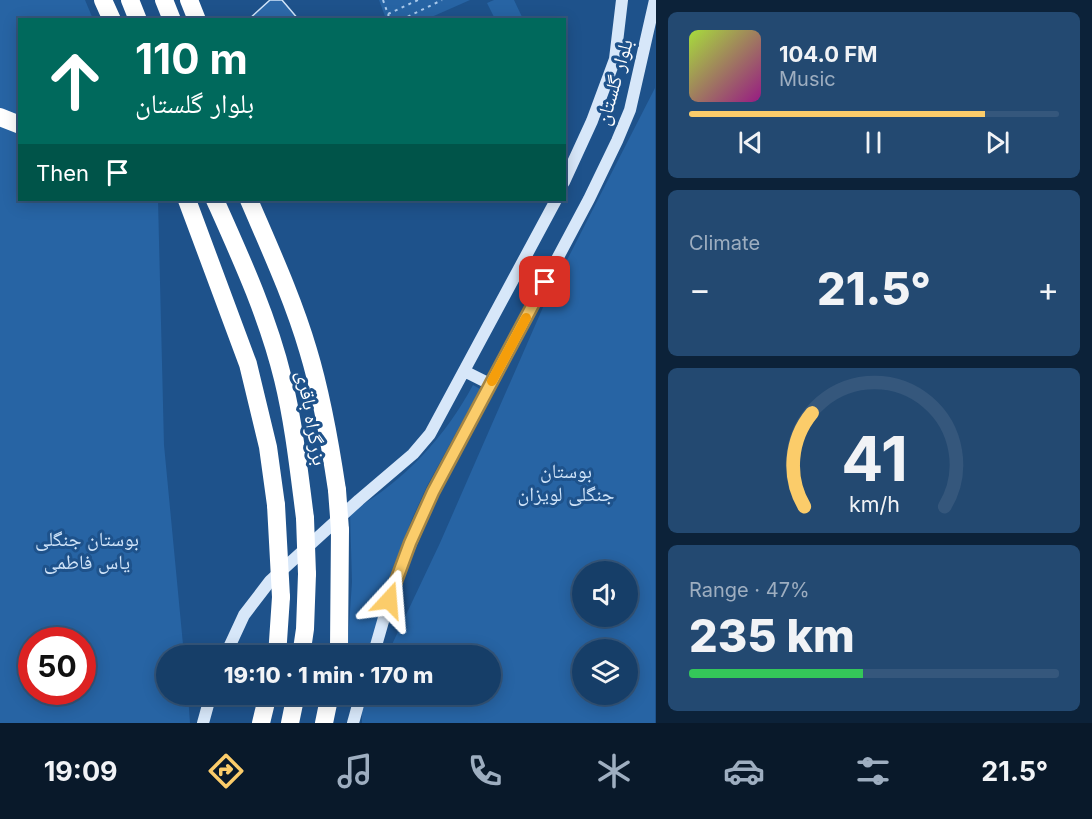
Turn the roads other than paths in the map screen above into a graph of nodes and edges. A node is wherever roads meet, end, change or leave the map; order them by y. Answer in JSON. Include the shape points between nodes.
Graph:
{"nodes":[{"id":1,"x":103,"y":0,"type":"edge"},
{"id":2,"x":130,"y":0,"type":"edge"},
{"id":3,"x":164,"y":0,"type":"edge"},
{"id":4,"x":189,"y":0,"type":"edge"},
{"id":5,"x":622,"y":0,"type":"edge"},
{"id":6,"x":655,"y":0,"type":"edge"},
{"id":7,"x":111,"y":18,"type":"edge"},
{"id":8,"x":137,"y":18,"type":"edge"},
{"id":9,"x":171,"y":18,"type":"edge"},
{"id":10,"x":196,"y":18,"type":"edge"},
{"id":11,"x":0,"y":117,"type":"edge"},
{"id":12,"x":18,"y":124,"type":"edge"},
{"id":13,"x":566,"y":178,"type":"edge"},
{"id":14,"x":187,"y":201,"type":"edge"},
{"id":15,"x":215,"y":201,"type":"edge"},
{"id":16,"x":249,"y":201,"type":"edge"},
{"id":17,"x":555,"y":201,"type":"edge"},
{"id":18,"x":464,"y":371,"type":"junction"},
{"id":19,"x":487,"y":389,"type":"junction"},
{"id":20,"x":230,"y":645,"type":"edge"},
{"id":21,"x":278,"y":645,"type":"edge"},
{"id":22,"x":303,"y":645,"type":"edge"},
{"id":23,"x":338,"y":645,"type":"edge"},
{"id":24,"x":376,"y":645,"type":"edge"},
{"id":25,"x":209,"y":705,"type":"edge"},
{"id":26,"x":265,"y":705,"type":"edge"},
{"id":27,"x":294,"y":705,"type":"edge"},
{"id":28,"x":328,"y":705,"type":"edge"},
{"id":29,"x":358,"y":705,"type":"edge"},
{"id":30,"x":203,"y":723,"type":"edge"},
{"id":31,"x":261,"y":723,"type":"edge"},
{"id":32,"x":290,"y":723,"type":"edge"},
{"id":33,"x":324,"y":723,"type":"edge"},
{"id":34,"x":353,"y":723,"type":"edge"}],
"edges":[{"from":1,"to":7,"type":"highway"},
{"from":2,"to":8,"type":"highway"},
{"from":3,"to":9,"type":"highway"},
{"from":4,"to":10,"type":"highway"},
{"from":5,"to":13,"type":"main road","name":"بلوار گلستان","via":[[615,59]]},
{"from":6,"to":19,"type":"main road","name":"بلوار گلستان","via":[[630,110],[617,141],[590,200]]},
{"from":11,"to":12,"type":"highway"},
{"from":14,"to":21,"type":"highway","bridge":true,"via":[[248,364],[266,437],[276,505],[281,597]]},
{"from":15,"to":22,"type":"highway","name":"بزرگراه باقری","bridge":true,"via":[[278,359],[295,438],[307,574]]},
{"from":16,"to":23,"type":"highway","name":"بزرگراه باقری","bridge":true,"via":[[292,303],[320,396],[338,490]]},
{"from":17,"to":18,"type":"main road"},
{"from":18,"to":19,"type":"main road"},
{"from":18,"to":20,"type":"main road","via":[[430,434],[413,454],[270,580],[244,615]]},
{"from":19,"to":24,"type":"main road","name":"بلوار گلستان","via":[[410,543]]},
{"from":25,"to":30,"type":"main road"},
{"from":26,"to":31,"type":"highway"},
{"from":27,"to":32,"type":"highway"},
{"from":28,"to":33,"type":"highway"},
{"from":29,"to":34,"type":"main road"}]}
